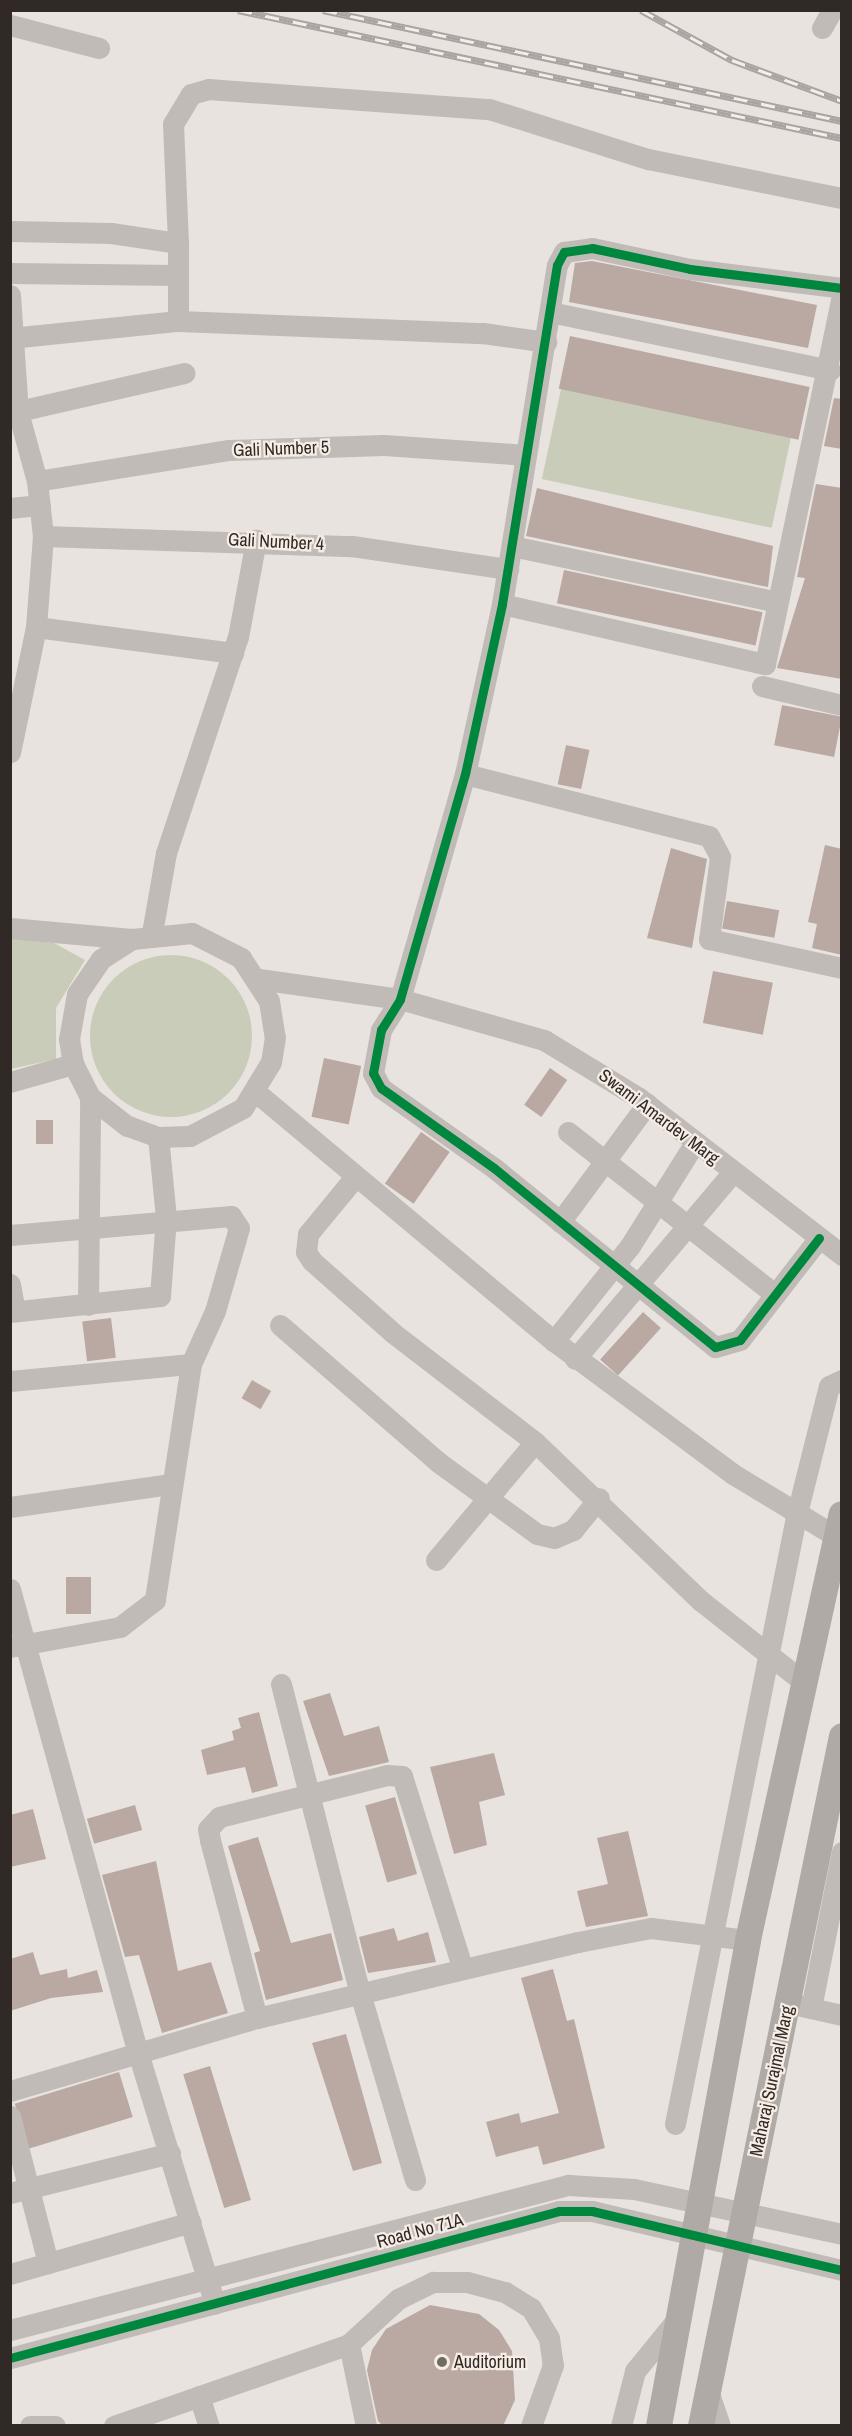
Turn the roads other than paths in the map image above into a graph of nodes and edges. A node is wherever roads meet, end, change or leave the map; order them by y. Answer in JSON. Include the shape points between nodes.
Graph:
{"nodes":[{"id":1,"x":10,"y":26,"type":"edge"},
{"id":2,"x":99,"y":48,"type":"dead end"},
{"id":3,"x":842,"y":198,"type":"edge"},
{"id":4,"x":10,"y":231,"type":"edge"},
{"id":5,"x":178,"y":243,"type":"junction"},
{"id":6,"x":10,"y":273,"type":"edge"},
{"id":7,"x":178,"y":275,"type":"junction"},
{"id":8,"x":842,"y":288,"type":"edge"},
{"id":9,"x":10,"y":295,"type":"edge"},
{"id":10,"x":842,"y":296,"type":"edge"},
{"id":11,"x":550,"y":312,"type":"junction"},
{"id":12,"x":178,"y":321,"type":"junction"},
{"id":13,"x":13,"y":337,"type":"edge"},
{"id":14,"x":546,"y":342,"type":"junction"},
{"id":15,"x":830,"y":370,"type":"junction"},
{"id":16,"x":184,"y":374,"type":"dead end"},
{"id":17,"x":14,"y":413,"type":"edge"},
{"id":18,"x":526,"y":455,"type":"junction"},
{"id":19,"x":37,"y":481,"type":"junction"},
{"id":20,"x":40,"y":505,"type":"junction"},
{"id":21,"x":10,"y":508,"type":"edge"},
{"id":22,"x":43,"y":536,"type":"junction"},
{"id":23,"x":256,"y":540,"type":"junction"},
{"id":24,"x":512,"y":546,"type":"junction"},
{"id":25,"x":508,"y":569,"type":"junction"},
{"id":26,"x":777,"y":603,"type":"junction"},
{"id":27,"x":502,"y":604,"type":"junction"},
{"id":28,"x":36,"y":627,"type":"junction"},
{"id":29,"x":233,"y":653,"type":"junction"},
{"id":30,"x":762,"y":686,"type":"dead end"},
{"id":31,"x":842,"y":705,"type":"edge"},
{"id":32,"x":10,"y":752,"type":"edge"},
{"id":33,"x":465,"y":774,"type":"junction"},
{"id":34,"x":10,"y":928,"type":"edge"},
{"id":35,"x":142,"y":936,"type":"junction"},
{"id":36,"x":842,"y":968,"type":"edge"},
{"id":37,"x":259,"y":980,"type":"junction"},
{"id":38,"x":400,"y":999,"type":"junction"},
{"id":39,"x":73,"y":1064,"type":"junction"},
{"id":40,"x":10,"y":1082,"type":"edge"},
{"id":41,"x":257,"y":1093,"type":"junction"},
{"id":42,"x":90,"y":1097,"type":"junction"},
{"id":43,"x":647,"y":1104,"type":"junction"},
{"id":44,"x":568,"y":1132,"type":"dead end"},
{"id":45,"x":158,"y":1137,"type":"junction"},
{"id":46,"x":694,"y":1144,"type":"junction"},
{"id":47,"x":604,"y":1161,"type":"junction"},
{"id":48,"x":733,"y":1172,"type":"junction"},
{"id":49,"x":355,"y":1177,"type":"junction"},
{"id":50,"x":656,"y":1203,"type":"junction"},
{"id":51,"x":166,"y":1218,"type":"junction"},
{"id":52,"x":560,"y":1222,"type":"junction"},
{"id":53,"x":93,"y":1225,"type":"junction"},
{"id":54,"x":687,"y":1229,"type":"junction"},
{"id":55,"x":10,"y":1235,"type":"edge"},
{"id":56,"x":819,"y":1238,"type":"junction"},
{"id":57,"x":842,"y":1256,"type":"edge"},
{"id":58,"x":613,"y":1267,"type":"junction"},
{"id":59,"x":10,"y":1284,"type":"edge"},
{"id":60,"x":637,"y":1287,"type":"junction"},
{"id":61,"x":772,"y":1293,"type":"junction"},
{"id":62,"x":88,"y":1305,"type":"junction"},
{"id":63,"x":13,"y":1312,"type":"edge"},
{"id":64,"x":280,"y":1325,"type":"dead end"},
{"id":65,"x":554,"y":1341,"type":"junction"},
{"id":66,"x":576,"y":1359,"type":"junction"},
{"id":67,"x":191,"y":1364,"type":"junction"},
{"id":68,"x":842,"y":1380,"type":"edge"},
{"id":69,"x":10,"y":1381,"type":"edge"},
{"id":70,"x":535,"y":1442,"type":"junction"},
{"id":71,"x":169,"y":1484,"type":"junction"},
{"id":72,"x":599,"y":1498,"type":"junction"},
{"id":73,"x":487,"y":1500,"type":"junction"},
{"id":74,"x":10,"y":1507,"type":"edge"},
{"id":75,"x":796,"y":1517,"type":"junction"},
{"id":76,"x":839,"y":1526,"type":"edge"},
{"id":77,"x":436,"y":1560,"type":"dead end"},
{"id":78,"x":10,"y":1589,"type":"edge"},
{"id":79,"x":17,"y":1645,"type":"edge"},
{"id":80,"x":767,"y":1654,"type":"junction"},
{"id":81,"x":805,"y":1683,"type":"junction"},
{"id":82,"x":281,"y":1684,"type":"dead end"},
{"id":83,"x":842,"y":1736,"type":"edge"},
{"id":84,"x":310,"y":1796,"type":"junction"},
{"id":85,"x":842,"y":1852,"type":"edge"},
{"id":86,"x":713,"y":1934,"type":"junction"},
{"id":87,"x":748,"y":1940,"type":"junction"},
{"id":88,"x":462,"y":1966,"type":"junction"},
{"id":89,"x":360,"y":1993,"type":"junction"},
{"id":90,"x":799,"y":2005,"type":"junction"},
{"id":91,"x":842,"y":2015,"type":"edge"},
{"id":92,"x":257,"y":2018,"type":"junction"},
{"id":93,"x":139,"y":2056,"type":"junction"},
{"id":94,"x":10,"y":2091,"type":"edge"},
{"id":95,"x":10,"y":2116,"type":"edge"},
{"id":96,"x":675,"y":2124,"type":"dead end"},
{"id":97,"x":170,"y":2153,"type":"junction"},
{"id":98,"x":415,"y":2180,"type":"dead end"},
{"id":99,"x":20,"y":2190,"type":"edge"},
{"id":100,"x":702,"y":2201,"type":"junction"},
{"id":101,"x":745,"y":2214,"type":"junction"},
{"id":102,"x":190,"y":2222,"type":"junction"},
{"id":103,"x":842,"y":2234,"type":"edge"},
{"id":104,"x":696,"y":2238,"type":"junction"},
{"id":105,"x":738,"y":2247,"type":"junction"},
{"id":106,"x":48,"y":2264,"type":"junction"},
{"id":107,"x":842,"y":2270,"type":"edge"},
{"id":108,"x":10,"y":2274,"type":"edge"},
{"id":109,"x":207,"y":2275,"type":"junction"},
{"id":110,"x":215,"y":2304,"type":"junction"},
{"id":111,"x":680,"y":2317,"type":"junction"},
{"id":112,"x":10,"y":2330,"type":"edge"},
{"id":113,"x":349,"y":2344,"type":"junction"},
{"id":114,"x":10,"y":2358,"type":"edge"},
{"id":115,"x":708,"y":2391,"type":"junction"},
{"id":116,"x":199,"y":2396,"type":"junction"},
{"id":117,"x":30,"y":2426,"type":"edge"},
{"id":118,"x":55,"y":2426,"type":"edge"},
{"id":119,"x":114,"y":2426,"type":"edge"},
{"id":120,"x":209,"y":2426,"type":"edge"},
{"id":121,"x":366,"y":2426,"type":"edge"},
{"id":122,"x":531,"y":2426,"type":"edge"},
{"id":123,"x":621,"y":2426,"type":"edge"},
{"id":124,"x":658,"y":2426,"type":"edge"},
{"id":125,"x":701,"y":2426,"type":"edge"},
{"id":126,"x":720,"y":2426,"type":"edge"}],
"edges":[{"from":1,"to":2,"type":"street"},
{"from":3,"to":5,"type":"street","via":[[648,159],[489,109],[208,89],[190,94],[173,124]]},
{"from":4,"to":5,"type":"street","via":[[111,233]]},
{"from":5,"to":7,"type":"street"},
{"from":6,"to":7,"type":"street"},
{"from":7,"to":12,"type":"street"},
{"from":8,"to":11,"type":"street","via":[[580,248],[564,252],[557,265]]},
{"from":9,"to":13,"type":"street"},
{"from":10,"to":15,"type":"street"},
{"from":11,"to":14,"type":"street"},
{"from":11,"to":15,"type":"street"},
{"from":12,"to":13,"type":"street"},
{"from":12,"to":14,"type":"street","via":[[366,327]]},
{"from":13,"to":17,"type":"street"},
{"from":14,"to":18,"type":"street"},
{"from":15,"to":26,"type":"street"},
{"from":16,"to":17,"type":"street"},
{"from":17,"to":19,"type":"street"},
{"from":18,"to":19,"type":"street","name":"Gali Number 5","via":[[384,445],[228,450]]},
{"from":18,"to":24,"type":"street"},
{"from":19,"to":20,"type":"street"},
{"from":20,"to":21,"type":"street"},
{"from":20,"to":22,"type":"street"},
{"from":22,"to":23,"type":"street","name":"Gali Number 4"},
{"from":22,"to":28,"type":"street"},
{"from":23,"to":25,"type":"street","name":"Gali Number 4","via":[[352,546]]},
{"from":23,"to":29,"type":"street"},
{"from":24,"to":25,"type":"street"},
{"from":24,"to":26,"type":"street"},
{"from":25,"to":27,"type":"street"},
{"from":26,"to":27,"type":"street","via":[[765,664]]},
{"from":27,"to":33,"type":"street"},
{"from":28,"to":29,"type":"street"},
{"from":28,"to":32,"type":"street"},
{"from":29,"to":35,"type":"street"},
{"from":30,"to":31,"type":"street"},
{"from":33,"to":36,"type":"street","via":[[709,836],[720,858],[709,939]]},
{"from":33,"to":38,"type":"street"},
{"from":34,"to":35,"type":"street"},
{"from":35,"to":37,"type":"street","via":[[192,933],[222,944]]},
{"from":35,"to":39,"type":"street","via":[[101,959],[77,994],[69,1038]]},
{"from":37,"to":38,"type":"street","name":"Swami Amardev Marg"},
{"from":37,"to":41,"type":"street","via":[[269,1001],[275,1037]]},
{"from":38,"to":43,"type":"street","name":"Swami Amardev Marg","via":[[544,1040]]},
{"from":38,"to":52,"type":"street","via":[[381,1030],[374,1080]]},
{"from":39,"to":40,"type":"street"},
{"from":39,"to":42,"type":"street"},
{"from":41,"to":45,"type":"street","via":[[226,1122],[190,1137]]},
{"from":41,"to":49,"type":"street"},
{"from":42,"to":45,"type":"street","via":[[127,1126]]},
{"from":42,"to":53,"type":"street"},
{"from":43,"to":46,"type":"street","name":"Swami Amardev Marg"},
{"from":43,"to":47,"type":"street"},
{"from":44,"to":47,"type":"street"},
{"from":45,"to":51,"type":"street"},
{"from":46,"to":48,"type":"street","name":"Swami Amardev Marg"},
{"from":46,"to":50,"type":"street"},
{"from":47,"to":50,"type":"street"},
{"from":47,"to":52,"type":"street"},
{"from":48,"to":54,"type":"street"},
{"from":48,"to":56,"type":"street","name":"Swami Amardev Marg"},
{"from":49,"to":65,"type":"street"},
{"from":49,"to":70,"type":"street","via":[[308,1234],[306,1252],[312,1261],[393,1333]]},
{"from":50,"to":54,"type":"street"},
{"from":50,"to":58,"type":"street"},
{"from":51,"to":53,"type":"street"},
{"from":51,"to":62,"type":"street","via":[[160,1296]]},
{"from":51,"to":67,"type":"street","via":[[231,1216],[238,1228],[215,1311]]},
{"from":52,"to":58,"type":"street"},
{"from":53,"to":55,"type":"street"},
{"from":53,"to":62,"type":"street"},
{"from":54,"to":60,"type":"street"},
{"from":54,"to":61,"type":"street"},
{"from":56,"to":57,"type":"street","name":"Swami Amardev Marg"},
{"from":56,"to":61,"type":"street"},
{"from":58,"to":60,"type":"street"},
{"from":58,"to":65,"type":"street"},
{"from":59,"to":63,"type":"street"},
{"from":60,"to":61,"type":"street","via":[[721,1348],[740,1340]]},
{"from":60,"to":66,"type":"street"},
{"from":62,"to":63,"type":"street"},
{"from":64,"to":73,"type":"street"},
{"from":65,"to":66,"type":"street"},
{"from":66,"to":75,"type":"street"},
{"from":67,"to":69,"type":"street"},
{"from":67,"to":71,"type":"street"},
{"from":68,"to":75,"type":"street","via":[[829,1386]]},
{"from":70,"to":72,"type":"street"},
{"from":70,"to":73,"type":"street"},
{"from":71,"to":74,"type":"street"},
{"from":71,"to":79,"type":"street","via":[[155,1600],[147,1611],[120,1628]]},
{"from":72,"to":73,"type":"street","via":[[573,1530],[554,1538],[537,1534]]},
{"from":72,"to":80,"type":"street","via":[[701,1601]]},
{"from":73,"to":77,"type":"street"},
{"from":75,"to":76,"type":"street"},
{"from":75,"to":80,"type":"street"},
{"from":76,"to":81,"type":"main road"},
{"from":78,"to":79,"type":"street"},
{"from":79,"to":93,"type":"street"},
{"from":80,"to":81,"type":"street"},
{"from":80,"to":86,"type":"street"},
{"from":81,"to":87,"type":"main road"},
{"from":82,"to":84,"type":"street"},
{"from":83,"to":90,"type":"main road","name":"Maharaj Surajmal Marg"},
{"from":84,"to":88,"type":"street","via":[[387,1775],[407,1782]]},
{"from":84,"to":89,"type":"street"},
{"from":84,"to":92,"type":"street","via":[[219,1816],[208,1829]]},
{"from":85,"to":90,"type":"street"},
{"from":86,"to":87,"type":"street"},
{"from":86,"to":88,"type":"street","via":[[651,1928]]},
{"from":86,"to":96,"type":"street"},
{"from":87,"to":100,"type":"main road"},
{"from":88,"to":89,"type":"street"},
{"from":89,"to":92,"type":"street"},
{"from":89,"to":98,"type":"street"},
{"from":90,"to":91,"type":"street"},
{"from":90,"to":101,"type":"main road","name":"Maharaj Surajmal Marg"},
{"from":92,"to":93,"type":"street"},
{"from":93,"to":94,"type":"street"},
{"from":93,"to":97,"type":"street"},
{"from":95,"to":99,"type":"street"},
{"from":97,"to":99,"type":"street"},
{"from":97,"to":102,"type":"street"},
{"from":99,"to":106,"type":"street"},
{"from":100,"to":101,"type":"street","name":"Road No 71A"},
{"from":100,"to":104,"type":"main road"},
{"from":100,"to":109,"type":"street","name":"Road No 71A","via":[[568,2185]]},
{"from":101,"to":103,"type":"street","name":"Road No 71A"},
{"from":101,"to":105,"type":"main road","name":"Maharaj Surajmal Marg"},
{"from":102,"to":106,"type":"street"},
{"from":102,"to":109,"type":"street"},
{"from":104,"to":105,"type":"street","name":"Road No 71A"},
{"from":104,"to":110,"type":"street","name":"Road No 71A","via":[[592,2211],[559,2211]]},
{"from":104,"to":111,"type":"main road"},
{"from":105,"to":107,"type":"street","name":"Road No 71A"},
{"from":105,"to":115,"type":"main road","name":"Maharaj Surajmal Marg"},
{"from":106,"to":108,"type":"street"},
{"from":109,"to":110,"type":"street"},
{"from":109,"to":112,"type":"street","name":"Road No 71A"},
{"from":110,"to":114,"type":"street","name":"Road No 71A"},
{"from":111,"to":123,"type":"street","via":[[635,2372]]},
{"from":111,"to":124,"type":"main road"},
{"from":113,"to":116,"type":"street"},
{"from":113,"to":121,"type":"street"},
{"from":113,"to":122,"type":"street","via":[[398,2299],[433,2282],[467,2282],[505,2292],[531,2308],[549,2338],[553,2365]]},
{"from":115,"to":125,"type":"main road","name":"Maharaj Surajmal Marg"},
{"from":115,"to":126,"type":"street"},
{"from":116,"to":119,"type":"street"},
{"from":116,"to":120,"type":"street"},
{"from":117,"to":118,"type":"street"}]}
